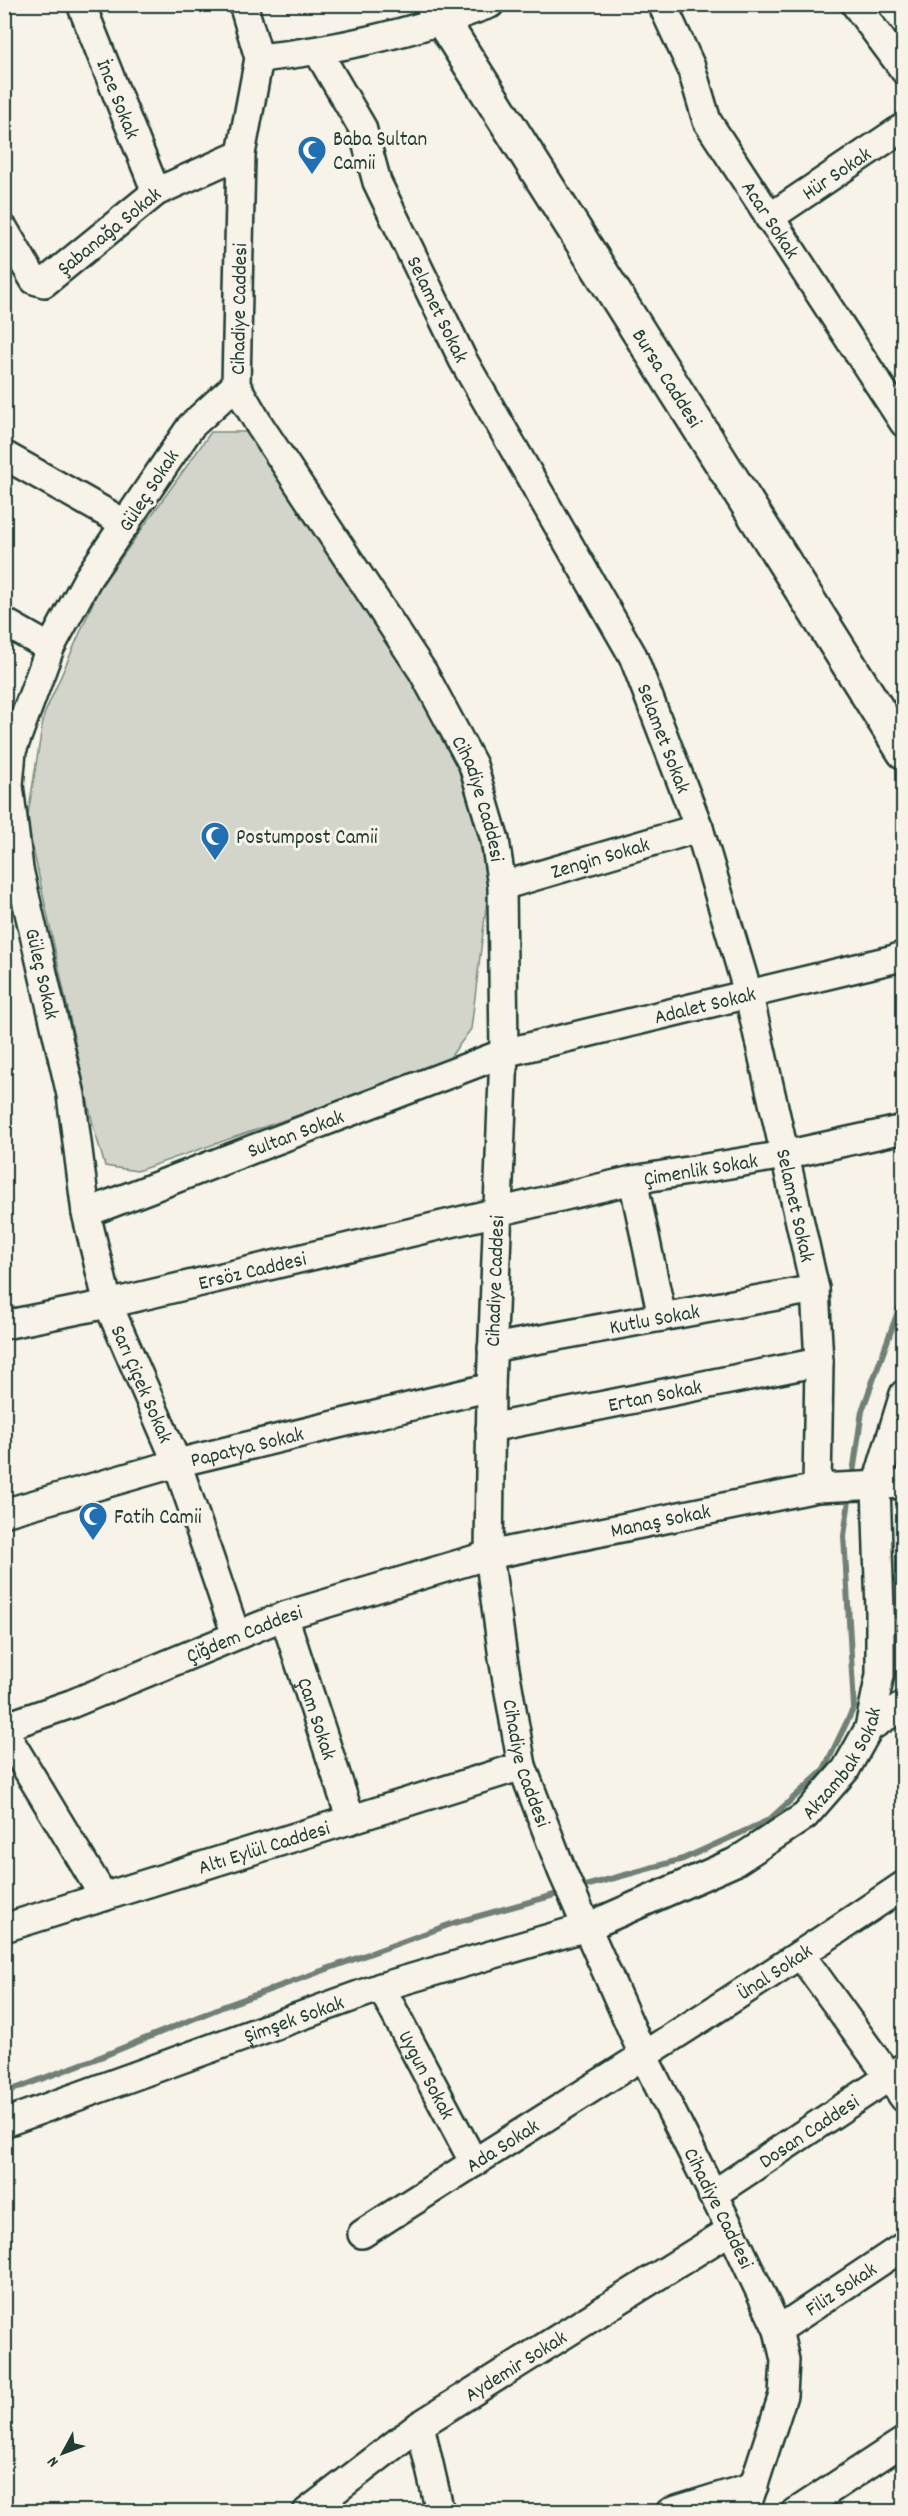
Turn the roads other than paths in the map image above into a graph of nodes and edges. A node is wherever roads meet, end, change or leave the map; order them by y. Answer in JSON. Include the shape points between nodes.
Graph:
{"nodes":[{"id":1,"x":81,"y":4,"type":"edge"},
{"id":2,"x":243,"y":4,"type":"edge"},
{"id":3,"x":490,"y":4,"type":"edge"},
{"id":4,"x":662,"y":4,"type":"edge"},
{"id":5,"x":855,"y":4,"type":"edge"},
{"id":6,"x":437,"y":13,"type":"edge"},
{"id":7,"x":318,"y":52,"type":"junction"},
{"id":8,"x":259,"y":58,"type":"junction"},
{"id":9,"x":903,"y":70,"type":"edge"},
{"id":10,"x":903,"y":127,"type":"edge"},
{"id":11,"x":241,"y":154,"type":"junction"},
{"id":12,"x":156,"y":192,"type":"junction"},
{"id":13,"x":769,"y":218,"type":"junction"},
{"id":14,"x":4,"y":229,"type":"edge"},
{"id":15,"x":236,"y":385,"type":"junction"},
{"id":16,"x":903,"y":423,"type":"edge"},
{"id":17,"x":4,"y":455,"type":"edge"},
{"id":18,"x":126,"y":524,"type":"junction"},
{"id":19,"x":4,"y":622,"type":"edge"},
{"id":20,"x":50,"y":648,"type":"junction"},
{"id":21,"x":903,"y":752,"type":"edge"},
{"id":22,"x":7,"y":784,"type":"edge"},
{"id":23,"x":699,"y":828,"type":"junction"},
{"id":24,"x":502,"y":886,"type":"junction"},
{"id":25,"x":903,"y":955,"type":"edge"},
{"id":26,"x":749,"y":996,"type":"junction"},
{"id":27,"x":504,"y":1053,"type":"junction"},
{"id":28,"x":903,"y":1129,"type":"edge"},
{"id":29,"x":785,"y":1155,"type":"junction"},
{"id":30,"x":633,"y":1180,"type":"junction"},
{"id":31,"x":497,"y":1211,"type":"junction"},
{"id":32,"x":86,"y":1213,"type":"junction"},
{"id":33,"x":815,"y":1289,"type":"junction"},
{"id":34,"x":108,"y":1304,"type":"junction"},
{"id":35,"x":662,"y":1317,"type":"junction"},
{"id":36,"x":4,"y":1326,"type":"edge"},
{"id":37,"x":492,"y":1348,"type":"junction"},
{"id":38,"x":819,"y":1362,"type":"junction"},
{"id":39,"x":491,"y":1387,"type":"junction"},
{"id":40,"x":903,"y":1394,"type":"edge"},
{"id":41,"x":490,"y":1428,"type":"junction"},
{"id":42,"x":177,"y":1463,"type":"junction"},
{"id":43,"x":903,"y":1484,"type":"edge"},
{"id":44,"x":876,"y":1486,"type":"junction"},
{"id":45,"x":824,"y":1487,"type":"junction"},
{"id":46,"x":4,"y":1513,"type":"edge"},
{"id":47,"x":489,"y":1555,"type":"junction"},
{"id":48,"x":903,"y":1596,"type":"edge"},
{"id":49,"x":880,"y":1611,"type":"junction"},
{"id":50,"x":284,"y":1617,"type":"junction"},
{"id":51,"x":236,"y":1635,"type":"junction"},
{"id":52,"x":903,"y":1705,"type":"edge"},
{"id":53,"x":869,"y":1728,"type":"junction"},
{"id":54,"x":4,"y":1729,"type":"edge"},
{"id":55,"x":522,"y":1766,"type":"junction"},
{"id":56,"x":351,"y":1820,"type":"junction"},
{"id":57,"x":903,"y":1884,"type":"edge"},
{"id":58,"x":104,"y":1897,"type":"junction"},
{"id":59,"x":584,"y":1921,"type":"junction"},
{"id":60,"x":4,"y":1928,"type":"edge"},
{"id":61,"x":801,"y":1955,"type":"junction"},
{"id":62,"x":381,"y":1987,"type":"junction"},
{"id":63,"x":644,"y":2057,"type":"junction"},
{"id":64,"x":898,"y":2081,"type":"edge"},
{"id":65,"x":4,"y":2123,"type":"edge"},
{"id":66,"x":474,"y":2163,"type":"junction"},
{"id":67,"x":712,"y":2195,"type":"junction"},
{"id":68,"x":731,"y":2230,"type":"junction"},
{"id":69,"x":362,"y":2234,"type":"dead end"},
{"id":70,"x":903,"y":2246,"type":"edge"},
{"id":71,"x":778,"y":2330,"type":"junction"},
{"id":72,"x":420,"y":2425,"type":"junction"},
{"id":73,"x":903,"y":2441,"type":"edge"},
{"id":74,"x":754,"y":2486,"type":"junction"},
{"id":75,"x":307,"y":2511,"type":"edge"},
{"id":76,"x":440,"y":2511,"type":"edge"},
{"id":77,"x":670,"y":2511,"type":"edge"},
{"id":78,"x":745,"y":2511,"type":"edge"},
{"id":79,"x":796,"y":2511,"type":"edge"}],
"edges":[{"from":1,"to":12,"type":"street","name":"İnce Sokak"},
{"from":2,"to":8,"type":"street"},
{"from":3,"to":6,"type":"street"},
{"from":4,"to":13,"type":"street","name":"Acar Sokak","via":[[691,68],[707,121]]},
{"from":5,"to":9,"type":"street"},
{"from":6,"to":7,"type":"street"},
{"from":6,"to":21,"type":"main road","name":"Bursa Caddesi"},
{"from":7,"to":8,"type":"street"},
{"from":7,"to":23,"type":"street","name":"Selamet Sokak","via":[[362,127],[377,182],[463,360],[633,656]]},
{"from":8,"to":11,"type":"street","name":"Cihadiye Caddesi"},
{"from":10,"to":13,"type":"street","name":"Hür Sokak"},
{"from":11,"to":12,"type":"street","name":"Şabanağa Sokak"},
{"from":11,"to":15,"type":"street","name":"Cihadiye Caddesi"},
{"from":12,"to":14,"type":"street","name":"Şabanağa Sokak","via":[[44,283],[34,280]]},
{"from":13,"to":16,"type":"street","name":"Acar Sokak"},
{"from":15,"to":18,"type":"street","name":"Güleç Sokak","via":[[191,426]]},
{"from":15,"to":24,"type":"street","name":"Cihadiye Caddesi","via":[[423,672],[473,765],[495,840]]},
{"from":17,"to":18,"type":"street"},
{"from":18,"to":20,"type":"street","name":"Güleç Sokak","via":[[88,578]]},
{"from":19,"to":20,"type":"street"},
{"from":20,"to":22,"type":"street","name":"Güleç Sokak","via":[[12,751]]},
{"from":22,"to":32,"type":"street","name":"Güleç Sokak","via":[[19,869],[71,1095]]},
{"from":23,"to":24,"type":"street","name":"Zengin Sokak"},
{"from":23,"to":26,"type":"street","name":"Selamet Sokak"},
{"from":24,"to":27,"type":"street","name":"Cihadiye Caddesi"},
{"from":25,"to":26,"type":"street","name":"Adalet Sokak"},
{"from":26,"to":27,"type":"street","name":"Adalet Sokak"},
{"from":26,"to":29,"type":"street","name":"Selamet Sokak"},
{"from":27,"to":31,"type":"street","name":"Cihadiye Caddesi"},
{"from":27,"to":32,"type":"street","name":"Sultan Sokak"},
{"from":28,"to":29,"type":"street","name":"Çimenlik Sokak"},
{"from":29,"to":30,"type":"street","name":"Çimenlik Sokak"},
{"from":29,"to":33,"type":"street","name":"Selamet Sokak"},
{"from":30,"to":31,"type":"street","name":"Çimenlik Sokak"},
{"from":30,"to":35,"type":"street"},
{"from":31,"to":34,"type":"street","name":"Ersöz Caddesi"},
{"from":31,"to":37,"type":"street","name":"Cihadiye Caddesi"},
{"from":32,"to":34,"type":"street","name":"Güleç Sokak"},
{"from":33,"to":35,"type":"street","name":"Kutlu Sokak"},
{"from":33,"to":38,"type":"street","name":"Selamet Sokak"},
{"from":34,"to":36,"type":"street","name":"Ersöz Caddesi"},
{"from":34,"to":42,"type":"street","name":"Sarı Çiçek Sokak"},
{"from":35,"to":37,"type":"street","name":"Kutlu Sokak"},
{"from":37,"to":39,"type":"street","name":"Cihadiye Caddesi"},
{"from":38,"to":41,"type":"street","name":"Ertan Sokak"},
{"from":38,"to":45,"type":"street","name":"Selamet Sokak"},
{"from":39,"to":41,"type":"street","name":"Cihadiye Caddesi"},
{"from":39,"to":42,"type":"street","name":"Papatya Sokak"},
{"from":40,"to":44,"type":"street","name":"Akzambak Sokak"},
{"from":41,"to":47,"type":"street","name":"Cihadiye Caddesi"},
{"from":42,"to":46,"type":"street","name":"Papatya Sokak"},
{"from":42,"to":51,"type":"street","name":"Sarı Çiçek Sokak"},
{"from":43,"to":44,"type":"street","name":"Manaş Sokak"},
{"from":44,"to":45,"type":"street","name":"Manaş Sokak"},
{"from":44,"to":49,"type":"street","name":"Akzambak Sokak"},
{"from":45,"to":47,"type":"street","name":"Manaş Sokak"},
{"from":47,"to":50,"type":"street","name":"Çiğdem Caddesi"},
{"from":47,"to":55,"type":"street","name":"Cihadiye Caddesi"},
{"from":48,"to":49,"type":"street"},
{"from":49,"to":53,"type":"street","name":"Akzambak Sokak","via":[[880,1675]]},
{"from":50,"to":51,"type":"street","name":"Çiğdem Caddesi"},
{"from":50,"to":56,"type":"street","name":"Çam Sokak"},
{"from":51,"to":54,"type":"street","name":"Çiğdem Caddesi"},
{"from":52,"to":53,"type":"street"},
{"from":53,"to":59,"type":"street","name":"Akzambak Sokak","via":[[846,1769],[806,1816],[735,1862]]},
{"from":54,"to":58,"type":"street"},
{"from":55,"to":56,"type":"street","name":"Altı Eylül Caddesi"},
{"from":55,"to":59,"type":"street","name":"Cihadiye Caddesi"},
{"from":56,"to":58,"type":"street","name":"Altı Eylül Caddesi"},
{"from":57,"to":61,"type":"street","name":"Ünal Sokak"},
{"from":58,"to":60,"type":"street","name":"Altı Eylül Caddesi"},
{"from":59,"to":62,"type":"street","name":"Şimşek Sokak"},
{"from":59,"to":63,"type":"street","name":"Cihadiye Caddesi"},
{"from":61,"to":63,"type":"street","name":"Ünal Sokak"},
{"from":61,"to":64,"type":"street"},
{"from":62,"to":65,"type":"street","name":"Şimşek Sokak"},
{"from":62,"to":66,"type":"street","name":"Uygun Sokak"},
{"from":63,"to":66,"type":"street","name":"Ada Sokak"},
{"from":63,"to":67,"type":"street","name":"Cihadiye Caddesi"},
{"from":64,"to":67,"type":"street","name":"Dosan Caddesi"},
{"from":66,"to":69,"type":"street","name":"Ada Sokak"},
{"from":67,"to":68,"type":"street","name":"Cihadiye Caddesi"},
{"from":68,"to":71,"type":"street","name":"Cihadiye Caddesi"},
{"from":68,"to":72,"type":"street","name":"Aydemir Sokak"},
{"from":70,"to":71,"type":"street","name":"Filiz Sokak"},
{"from":71,"to":74,"type":"street","name":"Cihadiye Caddesi","via":[[785,2360],[783,2395]]},
{"from":72,"to":75,"type":"street","name":"Aydemir Sokak"},
{"from":72,"to":76,"type":"street"},
{"from":73,"to":79,"type":"street"},
{"from":74,"to":77,"type":"street"},
{"from":74,"to":78,"type":"street","name":"Cihadiye Caddesi"}]}
